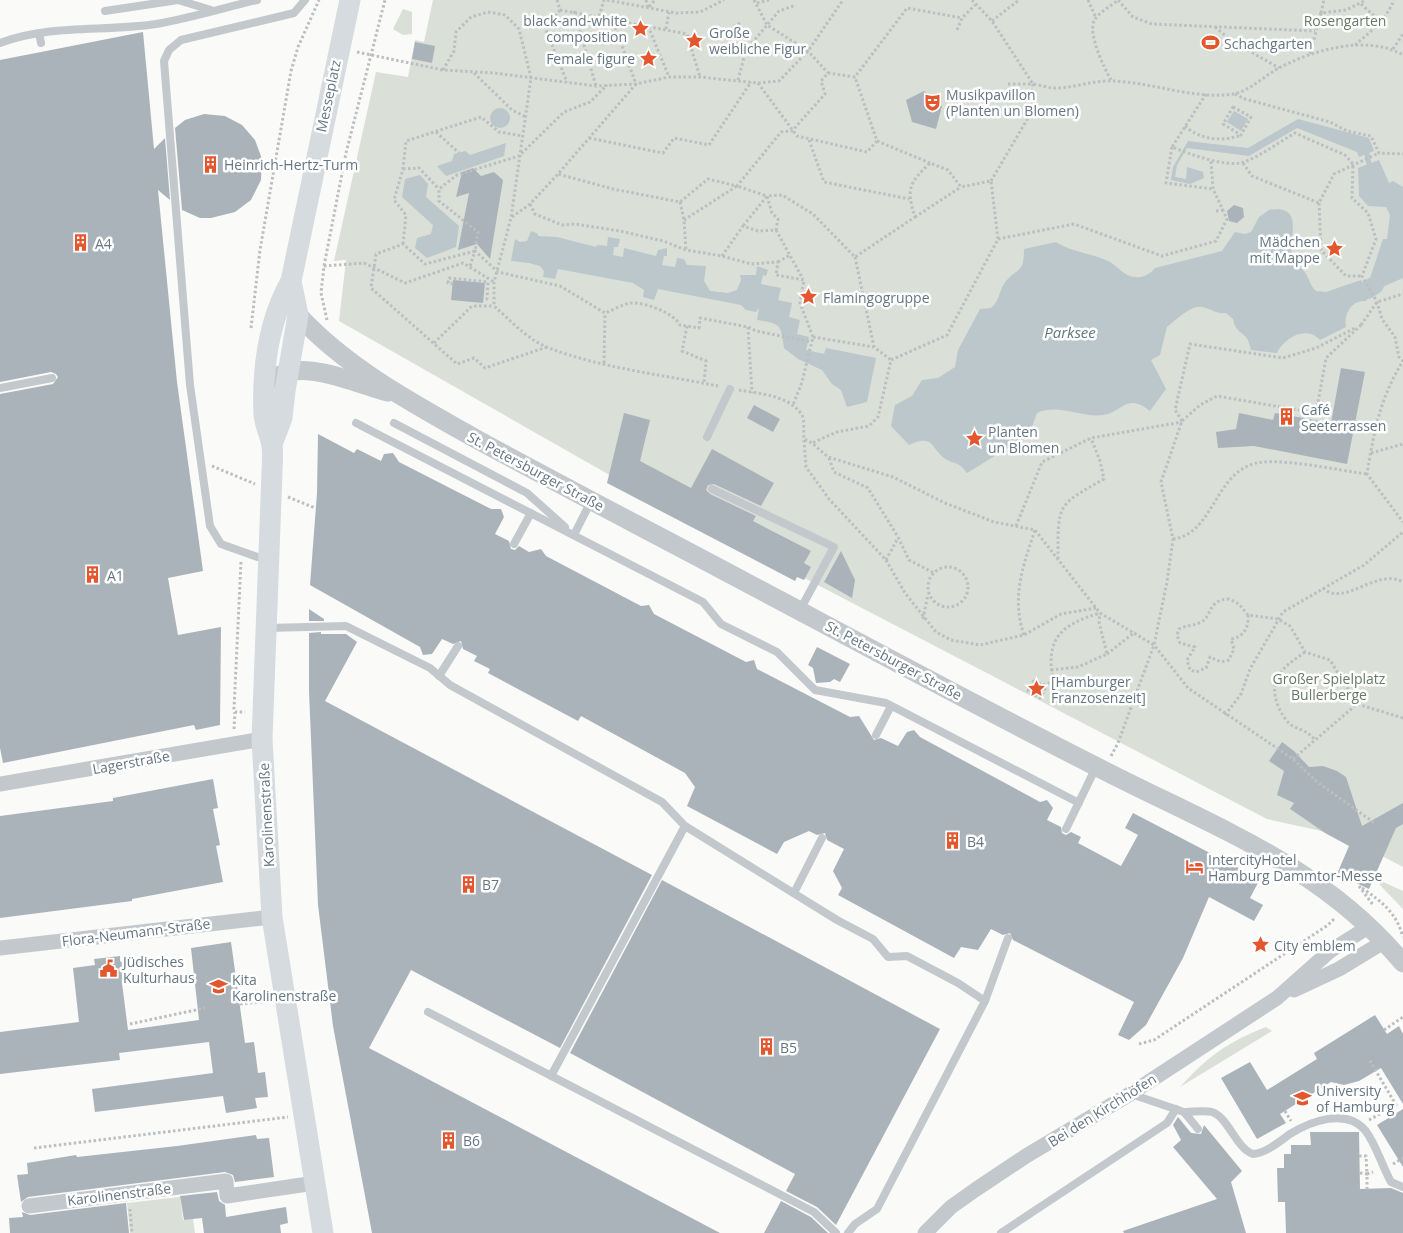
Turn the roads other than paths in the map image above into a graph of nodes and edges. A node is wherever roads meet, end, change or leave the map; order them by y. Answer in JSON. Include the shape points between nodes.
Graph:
{"nodes":[{"id":1,"x":257,"y":0,"type":"edge"},
{"id":2,"x":305,"y":0,"type":"edge"},
{"id":3,"x":350,"y":0,"type":"edge"},
{"id":4,"x":213,"y":10,"type":"junction"},
{"id":5,"x":105,"y":11,"type":"dead end"},
{"id":6,"x":39,"y":33,"type":"junction"},
{"id":7,"x":0,"y":43,"type":"edge"},
{"id":8,"x":41,"y":43,"type":"dead end"},
{"id":9,"x":291,"y":281,"type":"junction"},
{"id":10,"x":298,"y":315,"type":"junction"},
{"id":11,"x":259,"y":340,"type":"joint"},
{"id":12,"x":291,"y":350,"type":"joint"},
{"id":13,"x":288,"y":372,"type":"junction"},
{"id":14,"x":52,"y":378,"type":"dead end"},
{"id":15,"x":265,"y":384,"type":"junction"},
{"id":16,"x":0,"y":388,"type":"edge"},
{"id":17,"x":730,"y":389,"type":"road end"},
{"id":18,"x":393,"y":393,"type":"junction"},
{"id":19,"x":356,"y":422,"type":"dead end"},
{"id":20,"x":394,"y":423,"type":"dead end"},
{"id":21,"x":707,"y":437,"type":"dead end"},
{"id":22,"x":272,"y":444,"type":"junction"},
{"id":23,"x":712,"y":489,"type":"dead end"},
{"id":24,"x":592,"y":501,"type":"junction"},
{"id":25,"x":531,"y":513,"type":"junction"},
{"id":26,"x":574,"y":535,"type":"junction"},
{"id":27,"x":514,"y":544,"type":"dead end"},
{"id":28,"x":270,"y":561,"type":"junction"},
{"id":29,"x":800,"y":610,"type":"junction"},
{"id":30,"x":267,"y":628,"type":"junction"},
{"id":31,"x":458,"y":646,"type":"dead end"},
{"id":32,"x":440,"y":676,"type":"junction"},
{"id":33,"x":891,"y":706,"type":"junction"},
{"id":34,"x":876,"y":735,"type":"dead end"},
{"id":35,"x":262,"y":739,"type":"junction"},
{"id":36,"x":1100,"y":768,"type":"junction"},
{"id":37,"x":0,"y":784,"type":"edge"},
{"id":38,"x":1079,"y":803,"type":"junction"},
{"id":39,"x":685,"y":826,"type":"junction"},
{"id":40,"x":1066,"y":829,"type":"dead end"},
{"id":41,"x":822,"y":838,"type":"dead end"},
{"id":42,"x":794,"y":893,"type":"junction"},
{"id":43,"x":272,"y":917,"type":"junction"},
{"id":44,"x":1370,"y":926,"type":"junction"},
{"id":45,"x":1008,"y":938,"type":"dead end"},
{"id":46,"x":1385,"y":941,"type":"junction"},
{"id":47,"x":0,"y":948,"type":"edge"},
{"id":48,"x":1403,"y":963,"type":"edge"},
{"id":49,"x":1277,"y":998,"type":"junction"},
{"id":50,"x":986,"y":1001,"type":"junction"},
{"id":51,"x":428,"y":1012,"type":"dead end"},
{"id":52,"x":551,"y":1076,"type":"junction"},
{"id":53,"x":1130,"y":1094,"type":"junction"},
{"id":54,"x":1180,"y":1110,"type":"junction"},
{"id":55,"x":1198,"y":1129,"type":"dead end"},
{"id":56,"x":315,"y":1183,"type":"junction"},
{"id":57,"x":1403,"y":1187,"type":"edge"},
{"id":58,"x":29,"y":1206,"type":"dead end"},
{"id":59,"x":928,"y":1230,"type":"edge"},
{"id":60,"x":324,"y":1233,"type":"edge"},
{"id":61,"x":836,"y":1233,"type":"edge"},
{"id":62,"x":848,"y":1233,"type":"edge"},
{"id":63,"x":1000,"y":1233,"type":"edge"}],
"edges":[{"from":1,"to":4,"type":"lane"},
{"from":2,"to":28,"type":"lane","via":[[294,13],[181,40],[169,50],[164,61],[190,385],[210,526],[221,544]]},
{"from":3,"to":9,"type":"main road","name":"Messeplatz"},
{"from":4,"to":5,"type":"lane","via":[[178,0]]},
{"from":4,"to":6,"type":"lane","via":[[155,24]]},
{"from":6,"to":7,"type":"lane"},
{"from":6,"to":8,"type":"lane"},
{"from":9,"to":10,"type":"main road","name":"Messeplatz"},
{"from":9,"to":11,"type":"main road","name":"Messeplatz"},
{"from":10,"to":12,"type":"main road","name":"Messeplatz"},
{"from":10,"to":18,"type":"street","name":"St. Petersburger Straße","via":[[332,348]]},
{"from":11,"to":15,"type":"main road","name":"Karolinenstraße"},
{"from":12,"to":13,"type":"main road","name":"Karolinenstraße"},
{"from":13,"to":15,"type":"street","name":"St. Petersburger Straße"},
{"from":13,"to":18,"type":"street","name":"St. Petersburger Straße","via":[[309,371]]},
{"from":13,"to":22,"type":"main road","name":"Karolinenstraße","via":[[282,418]]},
{"from":14,"to":16,"type":"lane"},
{"from":15,"to":22,"type":"main road","name":"Karolinenstraße","via":[[264,417]]},
{"from":17,"to":21,"type":"lane"},
{"from":18,"to":24,"type":"street","name":"St. Petersburger Straße"},
{"from":19,"to":25,"type":"lane"},
{"from":20,"to":26,"type":"lane","via":[[527,493]]},
{"from":22,"to":28,"type":"main road","name":"Karolinenstraße"},
{"from":23,"to":29,"type":"lane","via":[[834,547]]},
{"from":24,"to":26,"type":"lane"},
{"from":24,"to":29,"type":"street","name":"St. Petersburger Straße"},
{"from":25,"to":26,"type":"lane"},
{"from":25,"to":27,"type":"lane"},
{"from":26,"to":33,"type":"lane","via":[[703,602],[721,624],[776,652],[815,690]]},
{"from":28,"to":30,"type":"main road","name":"Karolinenstraße"},
{"from":29,"to":36,"type":"street","name":"St. Petersburger Straße"},
{"from":30,"to":32,"type":"lane","via":[[346,626]]},
{"from":30,"to":35,"type":"main road","name":"Karolinenstraße"},
{"from":31,"to":32,"type":"lane"},
{"from":32,"to":39,"type":"lane","via":[[450,685],[662,802]]},
{"from":33,"to":34,"type":"lane"},
{"from":33,"to":38,"type":"lane"},
{"from":35,"to":37,"type":"street","name":"Lagerstraße"},
{"from":35,"to":43,"type":"main road","name":"Karolinenstraße"},
{"from":36,"to":38,"type":"lane"},
{"from":36,"to":44,"type":"street","name":"St. Petersburger Straße","via":[[1270,853],[1309,877]]},
{"from":38,"to":40,"type":"lane"},
{"from":39,"to":42,"type":"lane"},
{"from":39,"to":52,"type":"lane"},
{"from":41,"to":42,"type":"lane"},
{"from":42,"to":50,"type":"lane","via":[[873,939],[888,957],[907,956]]},
{"from":43,"to":47,"type":"street","name":"Flora-Neumann-Straße"},
{"from":43,"to":56,"type":"main road","name":"Karolinenstraße"},
{"from":44,"to":46,"type":"street","name":"St. Petersburger Straße"},
{"from":44,"to":49,"type":"street","name":"Bei den Kirchhöfen","via":[[1330,951]]},
{"from":45,"to":50,"type":"lane"},
{"from":46,"to":48,"type":"street","name":"St. Petersburger Straße"},
{"from":46,"to":49,"type":"street","name":"Bei den Kirchhöfen","via":[[1339,969]]},
{"from":49,"to":53,"type":"street","name":"Bei den Kirchhöfen"},
{"from":50,"to":62,"type":"lane","via":[[877,1209],[854,1224]]},
{"from":51,"to":52,"type":"lane"},
{"from":52,"to":61,"type":"lane","via":[[814,1212]]},
{"from":53,"to":54,"type":"lane"},
{"from":53,"to":59,"type":"street","name":"Bei den Kirchhöfen","via":[[1026,1156],[951,1207]]},
{"from":54,"to":55,"type":"lane"},
{"from":54,"to":57,"type":"lane","via":[[1212,1112],[1253,1154],[1263,1152],[1297,1130],[1323,1120],[1346,1119],[1360,1125],[1366,1132],[1391,1182]]},
{"from":54,"to":63,"type":"lane","via":[[1167,1123]]},
{"from":56,"to":58,"type":"street","name":"Karolinenstraße","via":[[227,1196],[226,1181]]},
{"from":56,"to":60,"type":"main road","name":"Karolinenstraße"}]}
